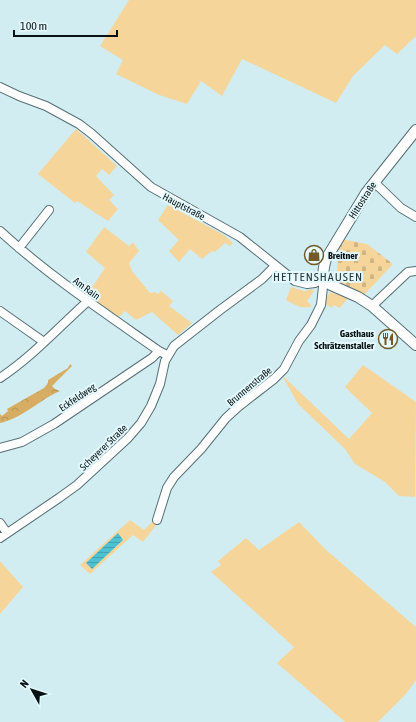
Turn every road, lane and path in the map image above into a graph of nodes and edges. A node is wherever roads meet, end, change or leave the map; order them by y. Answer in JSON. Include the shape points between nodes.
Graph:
{"nodes":[{"id":1,"x":0,"y":87,"type":"edge"},
{"id":2,"x":416,"y":130,"type":"edge"},
{"id":3,"x":374,"y":182,"type":"junction"},
{"id":4,"x":49,"y":210,"type":"dead end"},
{"id":5,"x":416,"y":217,"type":"edge"},
{"id":6,"x":0,"y":231,"type":"edge"},
{"id":7,"x":19,"y":248,"type":"junction"},
{"id":8,"x":275,"y":266,"type":"junction"},
{"id":9,"x":416,"y":271,"type":"edge"},
{"id":10,"x":324,"y":278,"type":"junction"},
{"id":11,"x":88,"y":301,"type":"junction"},
{"id":12,"x":372,"y":306,"type":"junction"},
{"id":13,"x":0,"y":311,"type":"edge"},
{"id":14,"x":44,"y":342,"type":"junction"},
{"id":15,"x":416,"y":345,"type":"edge"},
{"id":16,"x":159,"y":352,"type":"junction"},
{"id":17,"x":167,"y":355,"type":"junction"},
{"id":18,"x":0,"y":378,"type":"edge"},
{"id":19,"x":0,"y":448,"type":"edge"},
{"id":20,"x":157,"y":520,"type":"dead end"},
{"id":21,"x":0,"y":523,"type":"edge"},
{"id":22,"x":7,"y":533,"type":"junction"},
{"id":23,"x":0,"y":538,"type":"edge"}],
"edges":[{"from":1,"to":8,"type":"street","name":"Hauptstraße","via":[[46,106],[79,124],[151,187],[240,237]]},
{"from":2,"to":3,"type":"street","name":"Hittostraße"},
{"from":3,"to":5,"type":"street","via":[[401,208]]},
{"from":3,"to":10,"type":"street","name":"Hittostraße","via":[[326,259],[323,267]]},
{"from":4,"to":7,"type":"street"},
{"from":6,"to":7,"type":"street","name":"Am Rain"},
{"from":7,"to":11,"type":"street","name":"Am Rain"},
{"from":8,"to":10,"type":"street","name":"Hauptstraße","via":[[300,283],[315,283]]},
{"from":8,"to":17,"type":"street","via":[[262,279],[174,346]]},
{"from":9,"to":12,"type":"street","via":[[408,272]]},
{"from":10,"to":12,"type":"street","via":[[331,285]]},
{"from":10,"to":20,"type":"street","name":"Brunnenstraße","via":[[321,305],[284,369],[226,418],[174,477],[167,488]]},
{"from":11,"to":14,"type":"street"},
{"from":11,"to":16,"type":"street","name":"Am Rain"},
{"from":12,"to":15,"type":"street"},
{"from":13,"to":14,"type":"street"},
{"from":14,"to":18,"type":"street","via":[[17,367]]},
{"from":16,"to":17,"type":"street","name":"Am Rain"},
{"from":16,"to":19,"type":"street","name":"Eckfeldweg","via":[[54,424],[22,442]]},
{"from":17,"to":22,"type":"street","name":"Scheyerer Straße","via":[[160,384],[151,406],[128,438],[77,484]]},
{"from":21,"to":22,"type":"street"},
{"from":22,"to":23,"type":"street","name":"Scheyerer Straße"}]}
